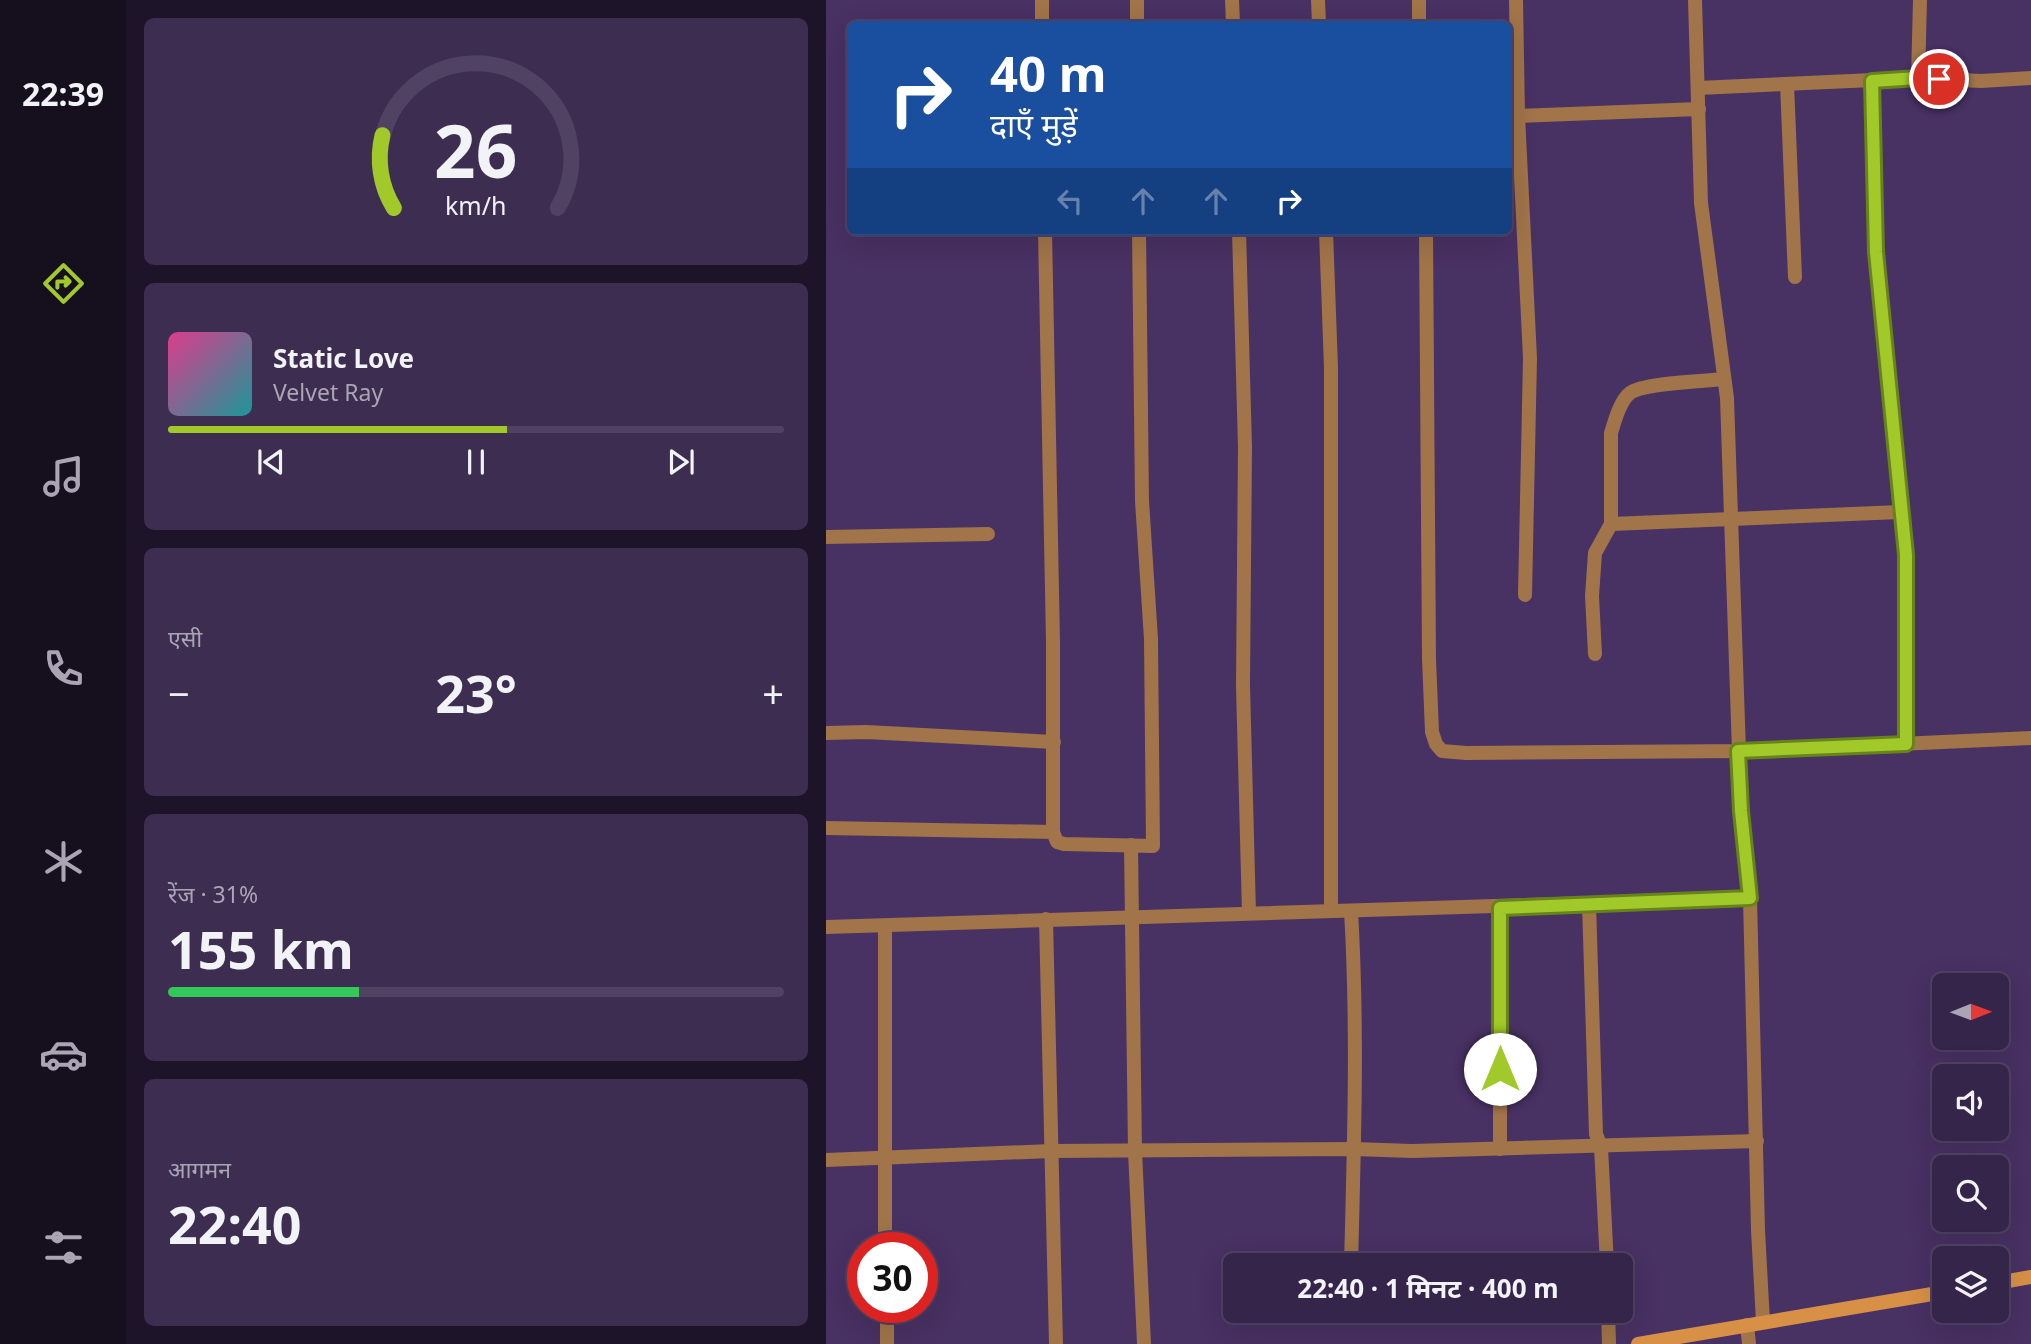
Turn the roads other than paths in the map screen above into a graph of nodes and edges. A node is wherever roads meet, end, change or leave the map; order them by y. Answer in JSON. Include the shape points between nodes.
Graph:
{"nodes":[{"id":1,"x":1042,"y":0,"type":"edge"},
{"id":2,"x":1137,"y":0,"type":"edge"},
{"id":3,"x":1232,"y":0,"type":"edge"},
{"id":4,"x":1318,"y":0,"type":"edge"},
{"id":5,"x":1419,"y":0,"type":"edge"},
{"id":6,"x":1516,"y":0,"type":"edge"},
{"id":7,"x":1695,"y":0,"type":"edge"},
{"id":8,"x":1920,"y":0,"type":"edge"},
{"id":9,"x":1042,"y":21,"type":"edge"},
{"id":10,"x":1137,"y":21,"type":"edge"},
{"id":11,"x":1233,"y":21,"type":"edge"},
{"id":12,"x":1319,"y":21,"type":"edge"},
{"id":13,"x":1419,"y":21,"type":"edge"},
{"id":14,"x":1918,"y":78,"type":"junction"},
{"id":15,"x":2031,"y":78,"type":"edge"},
{"id":16,"x":1872,"y":81,"type":"junction"},
{"id":17,"x":1787,"y":84,"type":"junction"},
{"id":18,"x":1698,"y":88,"type":"junction"},
{"id":19,"x":1699,"y":109,"type":"junction"},
{"id":20,"x":1518,"y":116,"type":"junction"},
{"id":21,"x":1045,"y":235,"type":"edge"},
{"id":22,"x":1139,"y":235,"type":"edge"},
{"id":23,"x":1239,"y":235,"type":"edge"},
{"id":24,"x":1326,"y":235,"type":"edge"},
{"id":25,"x":1426,"y":235,"type":"edge"},
{"id":26,"x":1795,"y":277,"type":"dead end"},
{"id":27,"x":1724,"y":379,"type":"junction"},
{"id":28,"x":1900,"y":512,"type":"junction"},
{"id":29,"x":1731,"y":518,"type":"junction"},
{"id":30,"x":1611,"y":524,"type":"junction"},
{"id":31,"x":988,"y":534,"type":"dead end"},
{"id":32,"x":826,"y":537,"type":"edge"},
{"id":33,"x":1525,"y":595,"type":"dead end"},
{"id":34,"x":1595,"y":654,"type":"dead end"},
{"id":35,"x":826,"y":733,"type":"edge"},
{"id":36,"x":2031,"y":738,"type":"edge"},
{"id":37,"x":1054,"y":742,"type":"junction"},
{"id":38,"x":1906,"y":744,"type":"junction"},
{"id":39,"x":1738,"y":751,"type":"junction"},
{"id":40,"x":826,"y":828,"type":"edge"},
{"id":41,"x":1053,"y":832,"type":"junction"},
{"id":42,"x":1131,"y":845,"type":"junction"},
{"id":43,"x":1750,"y":898,"type":"junction"},
{"id":44,"x":1589,"y":903,"type":"junction"},
{"id":45,"x":1500,"y":908,"type":"junction"},
{"id":46,"x":1331,"y":911,"type":"junction"},
{"id":47,"x":1351,"y":911,"type":"junction"},
{"id":48,"x":1249,"y":913,"type":"junction"},
{"id":49,"x":1046,"y":919,"type":"junction"},
{"id":50,"x":1131,"y":919,"type":"junction"},
{"id":51,"x":885,"y":926,"type":"junction"},
{"id":52,"x":826,"y":927,"type":"edge"},
{"id":53,"x":1756,"y":1141,"type":"junction"},
{"id":54,"x":1601,"y":1147,"type":"junction"},
{"id":55,"x":1354,"y":1149,"type":"junction"},
{"id":56,"x":1500,"y":1149,"type":"junction"},
{"id":57,"x":1051,"y":1151,"type":"junction"},
{"id":58,"x":1135,"y":1151,"type":"junction"},
{"id":59,"x":884,"y":1157,"type":"junction"},
{"id":60,"x":826,"y":1160,"type":"edge"},
{"id":61,"x":886,"y":1232,"type":"edge"},
{"id":62,"x":1351,"y":1253,"type":"edge"},
{"id":63,"x":1606,"y":1253,"type":"edge"},
{"id":64,"x":2031,"y":1277,"type":"edge"},
{"id":65,"x":2009,"y":1281,"type":"edge"},
{"id":66,"x":1932,"y":1294,"type":"edge"},
{"id":67,"x":1763,"y":1322,"type":"junction"},
{"id":68,"x":887,"y":1323,"type":"edge"},
{"id":69,"x":1608,"y":1323,"type":"edge"},
{"id":70,"x":1747,"y":1325,"type":"junction"},
{"id":71,"x":887,"y":1344,"type":"edge"},
{"id":72,"x":1056,"y":1344,"type":"edge"},
{"id":73,"x":1144,"y":1344,"type":"edge"},
{"id":74,"x":1608,"y":1344,"type":"edge"},
{"id":75,"x":1638,"y":1344,"type":"edge"},
{"id":76,"x":1749,"y":1344,"type":"edge"}],
"edges":[{"from":1,"to":9,"type":"street"},
{"from":2,"to":10,"type":"street"},
{"from":3,"to":11,"type":"street"},
{"from":4,"to":12,"type":"street"},
{"from":5,"to":13,"type":"street"},
{"from":6,"to":20,"type":"street"},
{"from":7,"to":18,"type":"street"},
{"from":8,"to":14,"type":"street"},
{"from":14,"to":15,"type":"street"},
{"from":14,"to":16,"type":"street"},
{"from":16,"to":17,"type":"street"},
{"from":16,"to":28,"type":"street","via":[[1876,252]]},
{"from":17,"to":18,"type":"street"},
{"from":17,"to":26,"type":"street"},
{"from":18,"to":19,"type":"street"},
{"from":19,"to":20,"type":"street"},
{"from":19,"to":27,"type":"street","via":[[1701,203]]},
{"from":20,"to":33,"type":"street","via":[[1530,358]]},
{"from":21,"to":37,"type":"street"},
{"from":22,"to":42,"type":"street","via":[[1153,846]]},
{"from":23,"to":48,"type":"street"},
{"from":24,"to":46,"type":"street","via":[[1331,368]]},
{"from":25,"to":39,"type":"street","via":[[1429,659],[1436,744],[1442,751],[1466,753]]},
{"from":27,"to":29,"type":"street"},
{"from":27,"to":30,"type":"street","via":[[1639,388],[1626,397],[1611,433]]},
{"from":28,"to":29,"type":"street"},
{"from":28,"to":38,"type":"street","via":[[1906,555]]},
{"from":29,"to":30,"type":"street"},
{"from":29,"to":39,"type":"street"},
{"from":30,"to":34,"type":"street","via":[[1595,553]]},
{"from":31,"to":32,"type":"street"},
{"from":35,"to":37,"type":"street"},
{"from":36,"to":38,"type":"street"},
{"from":37,"to":41,"type":"street"},
{"from":38,"to":39,"type":"street"},
{"from":39,"to":43,"type":"street"},
{"from":40,"to":41,"type":"street"},
{"from":41,"to":42,"type":"street","via":[[1057,842],[1064,844]]},
{"from":42,"to":50,"type":"street"},
{"from":43,"to":44,"type":"street"},
{"from":43,"to":53,"type":"street"},
{"from":44,"to":45,"type":"street"},
{"from":44,"to":54,"type":"street","via":[[1596,1134]]},
{"from":45,"to":47,"type":"street"},
{"from":45,"to":56,"type":"street"},
{"from":46,"to":47,"type":"street"},
{"from":46,"to":48,"type":"street"},
{"from":47,"to":55,"type":"street"},
{"from":48,"to":50,"type":"street"},
{"from":49,"to":50,"type":"street"},
{"from":49,"to":51,"type":"street"},
{"from":49,"to":57,"type":"street"},
{"from":50,"to":58,"type":"street"},
{"from":51,"to":52,"type":"street"},
{"from":51,"to":59,"type":"street"},
{"from":53,"to":54,"type":"street"},
{"from":53,"to":67,"type":"street"},
{"from":54,"to":56,"type":"street"},
{"from":54,"to":63,"type":"street"},
{"from":55,"to":56,"type":"street"},
{"from":55,"to":58,"type":"street"},
{"from":55,"to":62,"type":"street"},
{"from":57,"to":58,"type":"street"},
{"from":57,"to":59,"type":"street"},
{"from":57,"to":72,"type":"street"},
{"from":58,"to":73,"type":"street"},
{"from":59,"to":60,"type":"street"},
{"from":59,"to":61,"type":"street"},
{"from":64,"to":65,"type":"street"},
{"from":66,"to":67,"type":"street"},
{"from":67,"to":70,"type":"street"},
{"from":68,"to":71,"type":"street"},
{"from":69,"to":74,"type":"street"},
{"from":70,"to":75,"type":"street"},
{"from":70,"to":76,"type":"street"}]}
